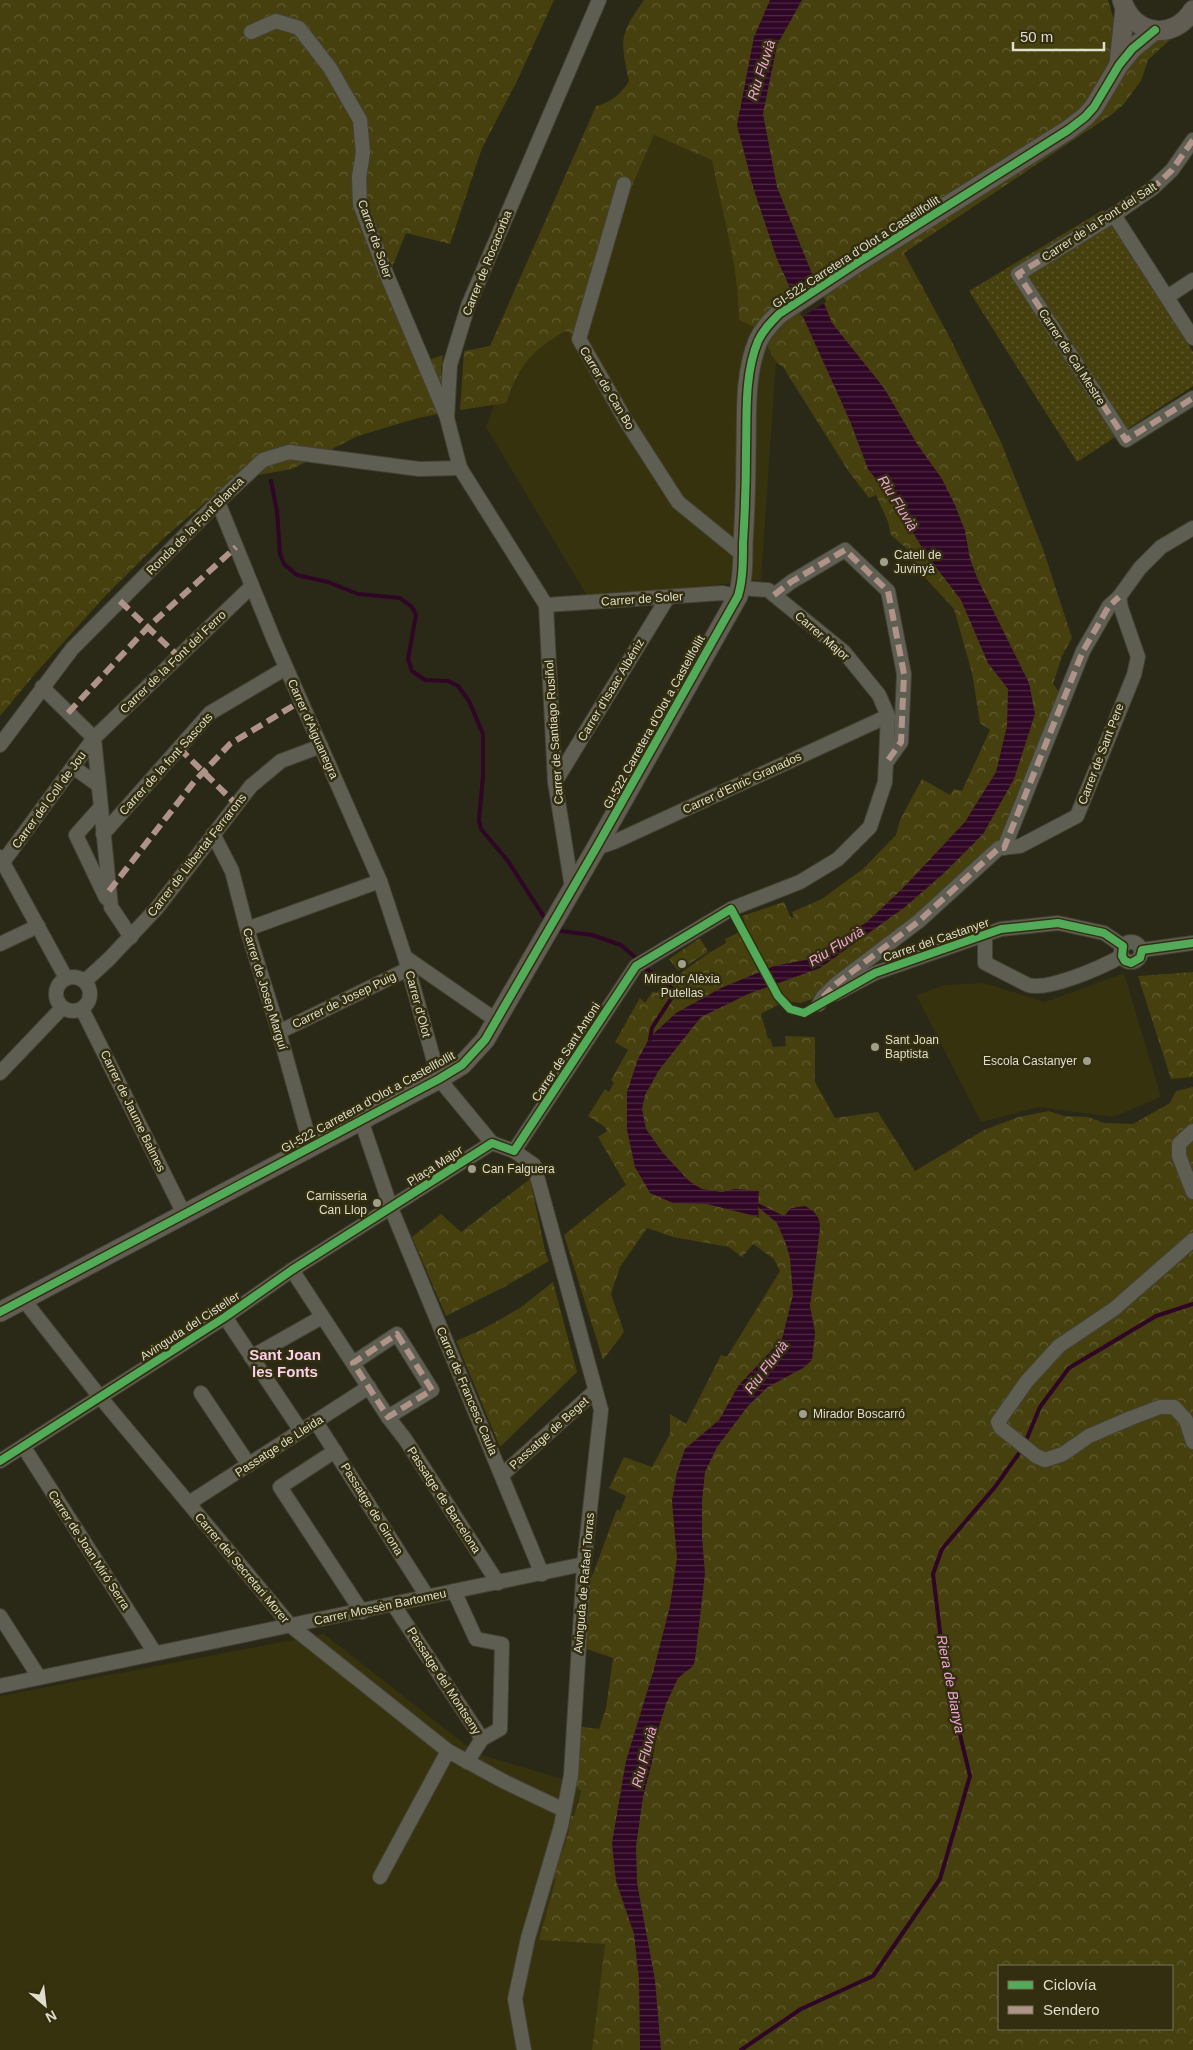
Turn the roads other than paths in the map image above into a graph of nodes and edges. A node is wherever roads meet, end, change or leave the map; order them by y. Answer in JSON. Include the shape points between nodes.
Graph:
{"nodes":[{"id":1,"x":599,"y":0,"type":"edge"},
{"id":2,"x":1123,"y":4,"type":"edge"},
{"id":3,"x":1189,"y":19,"type":"edge"},
{"id":4,"x":1155,"y":30,"type":"junction"},
{"id":5,"x":251,"y":32,"type":"dead end"},
{"id":6,"x":1119,"y":65,"type":"junction"},
{"id":7,"x":1193,"y":140,"type":"edge"},
{"id":8,"x":624,"y":184,"type":"dead end"},
{"id":9,"x":1114,"y":214,"type":"junction"},
{"id":10,"x":1018,"y":274,"type":"joint"},
{"id":11,"x":1193,"y":280,"type":"edge"},
{"id":12,"x":1167,"y":297,"type":"junction"},
{"id":13,"x":1193,"y":338,"type":"edge"},
{"id":14,"x":1192,"y":400,"type":"edge"},
{"id":15,"x":447,"y":418,"type":"junction"},
{"id":16,"x":460,"y":468,"type":"junction"},
{"id":17,"x":218,"y":502,"type":"junction"},
{"id":18,"x":1193,"y":528,"type":"edge"},
{"id":19,"x":743,"y":555,"type":"junction"},
{"id":20,"x":252,"y":586,"type":"junction"},
{"id":21,"x":739,"y":592,"type":"junction"},
{"id":22,"x":774,"y":595,"type":"junction"},
{"id":23,"x":668,"y":597,"type":"junction"},
{"id":24,"x":1119,"y":597,"type":"junction"},
{"id":25,"x":546,"y":606,"type":"junction"},
{"id":26,"x":286,"y":668,"type":"junction"},
{"id":27,"x":42,"y":688,"type":"junction"},
{"id":28,"x":888,"y":716,"type":"junction"},
{"id":29,"x":94,"y":738,"type":"junction"},
{"id":30,"x":0,"y":745,"type":"edge"},
{"id":31,"x":321,"y":746,"type":"junction"},
{"id":32,"x":886,"y":763,"type":"junction"},
{"id":33,"x":73,"y":767,"type":"junction"},
{"id":34,"x":554,"y":782,"type":"junction"},
{"id":35,"x":98,"y":784,"type":"junction"},
{"id":36,"x":100,"y":808,"type":"junction"},
{"id":37,"x":103,"y":834,"type":"junction"},
{"id":38,"x":213,"y":834,"type":"junction"},
{"id":39,"x":596,"y":848,"type":"junction"},
{"id":40,"x":1004,"y":848,"type":"junction"},
{"id":41,"x":2,"y":860,"type":"edge"},
{"id":42,"x":380,"y":881,"type":"junction"},
{"id":43,"x":572,"y":888,"type":"junction"},
{"id":44,"x":111,"y":908,"type":"junction"},
{"id":45,"x":38,"y":926,"type":"junction"},
{"id":46,"x":247,"y":929,"type":"junction"},
{"id":47,"x":985,"y":935,"type":"junction"},
{"id":48,"x":131,"y":937,"type":"junction"},
{"id":49,"x":0,"y":944,"type":"edge"},
{"id":50,"x":1193,"y":944,"type":"edge"},
{"id":51,"x":1122,"y":951,"type":"junction"},
{"id":52,"x":407,"y":963,"type":"junction"},
{"id":53,"x":636,"y":966,"type":"joint"},
{"id":54,"x":66,"y":978,"type":"junction"},
{"id":55,"x":85,"y":981,"type":"junction"},
{"id":56,"x":819,"y":1004,"type":"joint"},
{"id":57,"x":62,"y":1008,"type":"junction"},
{"id":58,"x":82,"y":1009,"type":"junction"},
{"id":59,"x":496,"y":1020,"type":"junction"},
{"id":60,"x":279,"y":1032,"type":"junction"},
{"id":61,"x":0,"y":1073,"type":"edge"},
{"id":62,"x":439,"y":1079,"type":"junction"},
{"id":63,"x":361,"y":1120,"type":"junction"},
{"id":64,"x":1193,"y":1131,"type":"edge"},
{"id":65,"x":492,"y":1143,"type":"junction"},
{"id":66,"x":311,"y":1147,"type":"junction"},
{"id":67,"x":514,"y":1151,"type":"junction"},
{"id":68,"x":1193,"y":1192,"type":"edge"},
{"id":69,"x":391,"y":1208,"type":"junction"},
{"id":70,"x":184,"y":1214,"type":"junction"},
{"id":71,"x":1193,"y":1240,"type":"edge"},
{"id":72,"x":292,"y":1270,"type":"junction"},
{"id":73,"x":23,"y":1299,"type":"junction"},
{"id":74,"x":2,"y":1307,"type":"edge"},
{"id":75,"x":322,"y":1317,"type":"junction"},
{"id":76,"x":225,"y":1318,"type":"junction"},
{"id":77,"x":251,"y":1356,"type":"junction"},
{"id":78,"x":353,"y":1363,"type":"junction"},
{"id":79,"x":369,"y":1387,"type":"junction"},
{"id":80,"x":595,"y":1391,"type":"junction"},
{"id":81,"x":201,"y":1393,"type":"dead end"},
{"id":82,"x":100,"y":1397,"type":"junction"},
{"id":83,"x":388,"y":1417,"type":"junction"},
{"id":84,"x":316,"y":1422,"type":"junction"},
{"id":85,"x":301,"y":1431,"type":"junction"},
{"id":86,"x":1193,"y":1442,"type":"edge"},
{"id":87,"x":23,"y":1446,"type":"junction"},
{"id":88,"x":335,"y":1451,"type":"junction"},
{"id":89,"x":0,"y":1461,"type":"edge"},
{"id":90,"x":249,"y":1465,"type":"junction"},
{"id":91,"x":502,"y":1475,"type":"junction"},
{"id":92,"x":188,"y":1503,"type":"junction"},
{"id":93,"x":584,"y":1564,"type":"junction"},
{"id":94,"x":542,"y":1574,"type":"junction"},
{"id":95,"x":498,"y":1584,"type":"junction"},
{"id":96,"x":454,"y":1591,"type":"junction"},
{"id":97,"x":427,"y":1596,"type":"junction"},
{"id":98,"x":393,"y":1604,"type":"junction"},
{"id":99,"x":362,"y":1612,"type":"junction"},
{"id":100,"x":0,"y":1616,"type":"edge"},
{"id":101,"x":290,"y":1626,"type":"junction"},
{"id":102,"x":155,"y":1653,"type":"junction"},
{"id":103,"x":39,"y":1677,"type":"junction"},
{"id":104,"x":0,"y":1686,"type":"edge"},
{"id":105,"x":482,"y":1739,"type":"junction"},
{"id":106,"x":448,"y":1751,"type":"junction"},
{"id":107,"x":467,"y":1762,"type":"junction"},
{"id":108,"x":564,"y":1810,"type":"junction"},
{"id":109,"x":380,"y":1878,"type":"dead end"},
{"id":110,"x":524,"y":2050,"type":"edge"}],
"edges":[{"from":1,"to":15,"type":"street","name":"Carrer de Rocacorba","via":[[468,306],[450,365]]},
{"from":2,"to":4,"type":"street","via":[[1134,21]]},
{"from":2,"to":6,"type":"street","name":"GI-522 Carretera d'Olot a Castellfollit"},
{"from":3,"to":4,"type":"street","via":[[1174,28]]},
{"from":4,"to":6,"type":"street","name":"GI-522 Carretera d'Olot a Castellfollit"},
{"from":5,"to":15,"type":"street","name":"Carrer de Soler","via":[[276,21],[299,28],[330,68],[360,120],[363,154],[359,177],[360,204]]},
{"from":6,"to":19,"type":"street","name":"GI-522 Carretera d'Olot a Castellfollit","via":[[1094,107],[1074,126],[858,262],[770,322],[756,347],[747,393]]},
{"from":7,"to":9,"type":"street","name":"Carrer de la Font del Salt","via":[[1166,176]]},
{"from":8,"to":19,"type":"street","name":"Carrer de Can Bo","via":[[578,340],[678,502]]},
{"from":9,"to":10,"type":"street","name":"Carrer de la Font del Salt"},
{"from":9,"to":12,"type":"street"},
{"from":10,"to":14,"type":"street","name":"Carrer de Cal Mestre","via":[[1126,440]]},
{"from":11,"to":12,"type":"street"},
{"from":12,"to":13,"type":"street"},
{"from":15,"to":16,"type":"street","name":"Carrer de Rocacorba"},
{"from":16,"to":17,"type":"street","name":"Ronda de la Font Blanca","via":[[419,469],[289,452],[263,460]]},
{"from":16,"to":25,"type":"street","name":"Carrer de Rocacorba"},
{"from":17,"to":20,"type":"street","name":"Carrer d'Aiguanegra"},
{"from":17,"to":27,"type":"street","name":"Ronda de la Font Blanca","via":[[72,649]]},
{"from":18,"to":24,"type":"street","via":[[1161,547],[1140,568]]},
{"from":19,"to":21,"type":"street","name":"GI-522 Carretera d'Olot a Castellfollit"},
{"from":20,"to":26,"type":"street","name":"Carrer d'Aiguanegra"},
{"from":20,"to":29,"type":"street","name":"Carrer de la Font del Ferro"},
{"from":21,"to":22,"type":"street","name":"Carrer Major","via":[[768,590]]},
{"from":21,"to":23,"type":"street","name":"Carrer de Soler"},
{"from":21,"to":39,"type":"street","name":"GI-522 Carretera d'Olot a Castellfollit"},
{"from":22,"to":28,"type":"street","name":"Carrer Major","via":[[844,652],[879,695]]},
{"from":22,"to":32,"type":"street","via":[[845,550],[888,591],[904,674],[901,742]]},
{"from":23,"to":25,"type":"street","name":"Carrer de Soler"},
{"from":23,"to":34,"type":"street","name":"Carrer d'Isaac Albéniz"},
{"from":24,"to":40,"type":"street","via":[[1109,606],[1083,652]]},
{"from":24,"to":40,"type":"street","name":"Carrer de Sant Pere","via":[[1138,657],[1134,675],[1077,816],[1020,846]]},
{"from":25,"to":34,"type":"street","name":"Carrer de Santiago Rusiñol"},
{"from":26,"to":31,"type":"street","name":"Carrer d'Aiguanegra"},
{"from":26,"to":37,"type":"street","name":"Carrer de la font Sascots","via":[[210,713]]},
{"from":27,"to":29,"type":"street"},
{"from":27,"to":30,"type":"street","name":"Ronda de la Font Blanca"},
{"from":28,"to":32,"type":"street","name":"Carrer Major"},
{"from":28,"to":39,"type":"street","name":"Carrer d'Enric Granados"},
{"from":29,"to":33,"type":"street","name":"Carrer del Coll de Jou"},
{"from":29,"to":35,"type":"street"},
{"from":31,"to":38,"type":"street","name":"Carrer de Llibertat Ferrarons","via":[[281,761],[251,786]]},
{"from":31,"to":42,"type":"street","name":"Carrer d'Aiguanegra"},
{"from":32,"to":53,"type":"street","name":"Carrer Major","via":[[885,782],[870,827],[838,859],[800,882],[731,909]]},
{"from":33,"to":35,"type":"street"},
{"from":33,"to":41,"type":"street","name":"Carrer del Coll de Jou"},
{"from":34,"to":43,"type":"street","name":"Carrer de Santiago Rusiñol"},
{"from":35,"to":36,"type":"street"},
{"from":36,"to":37,"type":"street"},
{"from":36,"to":44,"type":"street","via":[[76,835]]},
{"from":37,"to":44,"type":"street"},
{"from":38,"to":46,"type":"street","name":"Carrer de Josep Marguí","via":[[232,871]]},
{"from":38,"to":48,"type":"street","name":"Carrer de Llibertat Ferrarons"},
{"from":39,"to":43,"type":"street","name":"GI-522 Carretera d'Olot a Castellfollit"},
{"from":40,"to":56,"type":"street","name":"Carrer de Sant Pere","via":[[999,848],[919,922],[836,984]]},
{"from":41,"to":45,"type":"street"},
{"from":42,"to":46,"type":"street"},
{"from":42,"to":52,"type":"street","name":"Carrer d'Aiguanegra"},
{"from":43,"to":59,"type":"street","name":"GI-522 Carretera d'Olot a Castellfollit"},
{"from":44,"to":48,"type":"street"},
{"from":45,"to":49,"type":"street"},
{"from":45,"to":54,"type":"street"},
{"from":46,"to":60,"type":"street","name":"Carrer de Josep Marguí"},
{"from":47,"to":51,"type":"street","name":"Carrer del Castanyer","via":[[1001,929],[1058,923],[1104,933]]},
{"from":47,"to":51,"type":"street","via":[[985,963],[1036,988],[1051,986]]},
{"from":47,"to":56,"type":"street","name":"Carrer del Castanyer","via":[[875,973]]},
{"from":48,"to":55,"type":"street","name":"Carrer de Llibertat Ferrarons"},
{"from":50,"to":51,"type":"street","via":[[1142,950],[1131,942]]},
{"from":52,"to":59,"type":"street"},
{"from":52,"to":60,"type":"street","name":"Carrer de Josep Puig"},
{"from":52,"to":62,"type":"street","name":"Carrer d'Olot"},
{"from":53,"to":67,"type":"street","name":"Carrer de Sant Antoni"},
{"from":54,"to":55,"type":"street","via":[[76,976]]},
{"from":54,"to":57,"type":"street","via":[[57,986],[56,998]]},
{"from":55,"to":58,"type":"street","via":[[90,990],[89,1001]]},
{"from":57,"to":58,"type":"street"},
{"from":57,"to":61,"type":"street"},
{"from":58,"to":70,"type":"street","name":"Carrer de Jaume Balmes"},
{"from":59,"to":62,"type":"street","name":"GI-522 Carretera d'Olot a Castellfollit","via":[[485,1040],[462,1065]]},
{"from":60,"to":66,"type":"street","name":"Carrer de Josep Marguí"},
{"from":62,"to":63,"type":"street","name":"GI-522 Carretera d'Olot a Castellfollit"},
{"from":62,"to":65,"type":"street"},
{"from":63,"to":66,"type":"street","name":"GI-522 Carretera d'Olot a Castellfollit"},
{"from":63,"to":69,"type":"street"},
{"from":64,"to":68,"type":"street","via":[[1179,1144],[1179,1156]]},
{"from":65,"to":67,"type":"street","name":"Avinguda de Rafael Torras"},
{"from":65,"to":69,"type":"street","name":"Plaça Major"},
{"from":66,"to":70,"type":"street","name":"GI-522 Carretera d'Olot a Castellfollit"},
{"from":67,"to":80,"type":"street","name":"Avinguda de Rafael Torras","via":[[534,1165]]},
{"from":69,"to":72,"type":"street","name":"Avinguda del Cisteller"},
{"from":69,"to":91,"type":"street","name":"Carrer de Francesc Caula"},
{"from":70,"to":73,"type":"street","name":"GI-522 Carretera d'Olot a Castellfollit"},
{"from":71,"to":86,"type":"street","via":[[1114,1309],[1058,1346],[1026,1381],[998,1422],[1001,1428],[1045,1460],[1063,1454],[1090,1436],[1160,1407],[1174,1407],[1186,1420]]},
{"from":72,"to":75,"type":"street"},
{"from":72,"to":76,"type":"street","name":"Avinguda del Cisteller"},
{"from":73,"to":74,"type":"street","name":"GI-522 Carretera d'Olot a Castellfollit"},
{"from":73,"to":82,"type":"street","name":"Carrer del Secretari Morer"},
{"from":75,"to":77,"type":"street"},
{"from":75,"to":78,"type":"street"},
{"from":76,"to":77,"type":"street"},
{"from":76,"to":82,"type":"street","name":"Avinguda del Cisteller"},
{"from":77,"to":85,"type":"street"},
{"from":78,"to":79,"type":"street","name":"Passatge de Barcelona"},
{"from":78,"to":83,"type":"street","via":[[396,1334],[402,1342],[432,1390]]},
{"from":79,"to":83,"type":"street","name":"Passatge de Barcelona"},
{"from":79,"to":84,"type":"street","name":"Passatge de Lleida"},
{"from":80,"to":91,"type":"street","name":"Passatge de Beget"},
{"from":80,"to":93,"type":"street","name":"Avinguda de Rafael Torras","via":[[601,1410]]},
{"from":81,"to":90,"type":"street"},
{"from":82,"to":87,"type":"street","name":"Avinguda del Cisteller"},
{"from":82,"to":92,"type":"street","name":"Carrer del Secretari Morer"},
{"from":83,"to":95,"type":"street","name":"Passatge de Barcelona"},
{"from":84,"to":85,"type":"street","name":"Passatge de Lleida"},
{"from":84,"to":88,"type":"street","name":"Passatge de Girona"},
{"from":85,"to":90,"type":"street","name":"Passatge de Lleida"},
{"from":87,"to":89,"type":"street","name":"Avinguda del Cisteller"},
{"from":87,"to":102,"type":"street","name":"Carrer de Joan Miró Serra"},
{"from":88,"to":97,"type":"street","name":"Passatge de Girona"},
{"from":88,"to":99,"type":"street","via":[[280,1487]]},
{"from":90,"to":92,"type":"street","name":"Passatge de Lleida"},
{"from":91,"to":94,"type":"street","name":"Carrer de Francesc Caula"},
{"from":92,"to":101,"type":"street","name":"Carrer del Secretari Morer"},
{"from":93,"to":94,"type":"street","name":"Carrer Mossèn Bartomeu"},
{"from":93,"to":108,"type":"street","name":"Avinguda de Rafael Torras","via":[[571,1775]]},
{"from":94,"to":95,"type":"street","name":"Carrer Mossèn Bartomeu"},
{"from":95,"to":96,"type":"street","name":"Carrer Mossèn Bartomeu"},
{"from":96,"to":97,"type":"street","name":"Carrer Mossèn Bartomeu"},
{"from":96,"to":105,"type":"street","name":"Passatge del Montseny","via":[[476,1639],[502,1644],[500,1728]]},
{"from":97,"to":98,"type":"street","name":"Carrer Mossèn Bartomeu"},
{"from":98,"to":99,"type":"street","name":"Carrer Mossèn Bartomeu"},
{"from":98,"to":105,"type":"street","name":"Passatge del Montseny"},
{"from":99,"to":101,"type":"street","name":"Carrer Mossèn Bartomeu"},
{"from":100,"to":103,"type":"street"},
{"from":101,"to":102,"type":"street","name":"Carrer Mossèn Bartomeu"},
{"from":101,"to":106,"type":"street","name":"Carrer del Secretari Morer"},
{"from":102,"to":103,"type":"street","name":"Carrer Mossèn Bartomeu"},
{"from":103,"to":104,"type":"street","name":"Carrer Mossèn Bartomeu"},
{"from":105,"to":107,"type":"street"},
{"from":106,"to":107,"type":"street","name":"Carrer del Secretari Morer"},
{"from":106,"to":109,"type":"street"},
{"from":107,"to":108,"type":"street","name":"Carrer del Secretari Morer"},
{"from":108,"to":110,"type":"street","name":"Avinguda de Rafael Torras","via":[[528,1938],[515,1999]]}]}
